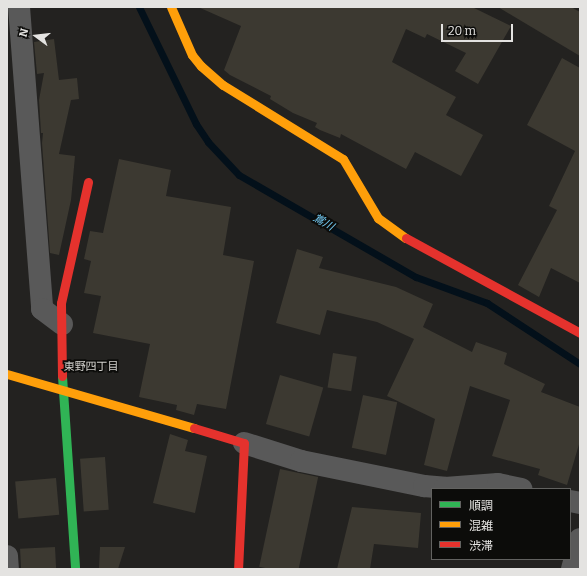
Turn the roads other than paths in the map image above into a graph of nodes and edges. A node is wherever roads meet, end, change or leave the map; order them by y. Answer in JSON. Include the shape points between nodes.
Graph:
{"nodes":[{"id":1,"x":19,"y":7,"type":"edge"},
{"id":2,"x":171,"y":7,"type":"edge"},
{"id":3,"x":88,"y":182,"type":"dead end"},
{"id":4,"x":62,"y":324,"type":"junction"},
{"id":5,"x":580,"y":333,"type":"edge"},
{"id":6,"x":7,"y":374,"type":"edge"},
{"id":7,"x":62,"y":390,"type":"junction"},
{"id":8,"x":244,"y":443,"type":"junction"},
{"id":9,"x":445,"y":488,"type":"edge"},
{"id":10,"x":445,"y":488,"type":"edge"},
{"id":11,"x":516,"y":488,"type":"edge"},
{"id":12,"x":580,"y":539,"type":"edge"},
{"id":13,"x":7,"y":556,"type":"edge"},
{"id":14,"x":8,"y":569,"type":"edge"},
{"id":15,"x":75,"y":569,"type":"edge"},
{"id":16,"x":238,"y":569,"type":"edge"},
{"id":17,"x":572,"y":569,"type":"edge"}],
"edges":[{"from":1,"to":4,"type":"street","via":[[42,309]]},
{"from":2,"to":5,"type":"street","via":[[192,54],[201,66],[224,85],[343,159],[378,218],[408,240]]},
{"from":3,"to":4,"type":"street","via":[[61,303]]},
{"from":4,"to":7,"type":"street"},
{"from":6,"to":7,"type":"street"},
{"from":7,"to":8,"type":"street"},
{"from":7,"to":15,"type":"street"},
{"from":8,"to":9,"type":"street","via":[[301,461]]},
{"from":8,"to":16,"type":"street"},
{"from":10,"to":11,"type":"street","via":[[498,484]]},
{"from":12,"to":17,"type":"street"},
{"from":13,"to":14,"type":"street"}]}
